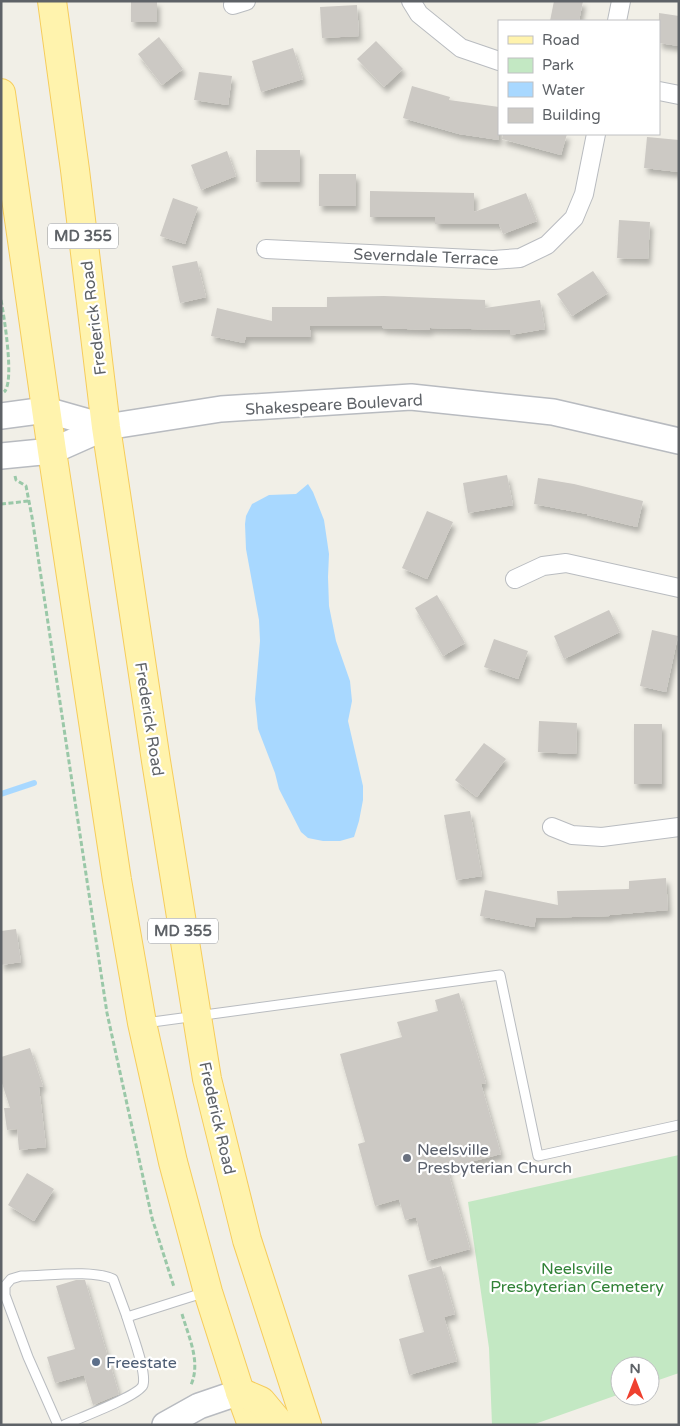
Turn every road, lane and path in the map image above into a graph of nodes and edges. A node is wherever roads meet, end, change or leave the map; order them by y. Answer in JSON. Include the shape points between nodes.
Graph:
{"nodes":[{"id":1,"x":52,"y":1,"type":"edge"},
{"id":2,"x":411,"y":1,"type":"edge"},
{"id":3,"x":621,"y":1,"type":"edge"},
{"id":4,"x":617,"y":20,"type":"edge"},
{"id":5,"x":498,"y":61,"type":"edge"},
{"id":6,"x":660,"y":91,"type":"edge"},
{"id":7,"x":1,"y":93,"type":"edge"},
{"id":8,"x":679,"y":95,"type":"edge"},
{"id":9,"x":596,"y":135,"type":"edge"},
{"id":10,"x":266,"y":249,"type":"dead end"},
{"id":11,"x":1,"y":300,"type":"edge"},
{"id":12,"x":1,"y":394,"type":"edge"},
{"id":13,"x":46,"y":410,"type":"junction"},
{"id":14,"x":1,"y":416,"type":"edge"},
{"id":15,"x":106,"y":427,"type":"junction"},
{"id":16,"x":679,"y":441,"type":"edge"},
{"id":17,"x":52,"y":451,"type":"junction"},
{"id":18,"x":1,"y":456,"type":"edge"},
{"id":19,"x":29,"y":501,"type":"dead end"},
{"id":20,"x":1,"y":504,"type":"edge"},
{"id":21,"x":515,"y":579,"type":"dead end"},
{"id":22,"x":679,"y":588,"type":"edge"},
{"id":23,"x":679,"y":827,"type":"edge"},
{"id":24,"x":552,"y":828,"type":"dead end"},
{"id":25,"x":196,"y":1017,"type":"junction"},
{"id":26,"x":142,"y":1023,"type":"junction"},
{"id":27,"x":679,"y":1125,"type":"edge"},
{"id":28,"x":208,"y":1292,"type":"junction"},
{"id":29,"x":127,"y":1317,"type":"junction"},
{"id":30,"x":240,"y":1392,"type":"junction"},
{"id":31,"x":58,"y":1425,"type":"edge"},
{"id":32,"x":64,"y":1425,"type":"edge"},
{"id":33,"x":165,"y":1425,"type":"edge"},
{"id":34,"x":252,"y":1425,"type":"edge"},
{"id":35,"x":281,"y":1425,"type":"edge"},
{"id":36,"x":307,"y":1425,"type":"edge"}],
"edges":[{"from":1,"to":15,"type":"main road","name":"Frederick Road","number":"MD 355"},
{"from":2,"to":5,"type":"street","via":[[419,14],[461,48]]},
{"from":3,"to":4,"type":"street"},
{"from":6,"to":8,"type":"street"},
{"from":7,"to":13,"type":"main road","number":"MD 355"},
{"from":9,"to":10,"type":"street","name":"Severndale Terrace","via":[[584,194],[574,218],[547,245],[520,258],[493,260]]},
{"from":11,"to":12,"type":"path","via":[[9,382],[7,390]]},
{"from":13,"to":14,"type":"street","name":"Shakespeare Boulevard"},
{"from":13,"to":15,"type":"street","name":"Shakespeare Boulevard"},
{"from":13,"to":17,"type":"main road","number":"MD 355"},
{"from":15,"to":16,"type":"street","name":"Shakespeare Boulevard","via":[[221,409],[411,397],[554,412]]},
{"from":15,"to":17,"type":"street","name":"Shakespeare Boulevard"},
{"from":15,"to":25,"type":"main road","name":"Frederick Road","number":"MD 355"},
{"from":17,"to":18,"type":"street","name":"Shakespeare Boulevard"},
{"from":17,"to":26,"type":"main road","number":"MD 355"},
{"from":19,"to":20,"type":"path"},
{"from":21,"to":22,"type":"street","via":[[544,566],[566,563]]},
{"from":23,"to":24,"type":"street","via":[[602,837],[572,835]]},
{"from":25,"to":26,"type":"lane"},
{"from":25,"to":27,"type":"lane","via":[[500,975],[538,1156]]},
{"from":25,"to":36,"type":"main road","name":"Frederick Road","number":"MD 355","via":[[206,1079],[247,1240]]},
{"from":26,"to":28,"type":"main road","number":"MD 355","via":[[173,1162]]},
{"from":28,"to":29,"type":"lane"},
{"from":28,"to":30,"type":"main road","number":"MD 355"},
{"from":29,"to":31,"type":"lane","via":[[113,1280],[107,1276],[21,1276],[5,1286],[5,1295],[28,1356]]},
{"from":29,"to":32,"type":"lane","via":[[144,1374],[143,1386],[126,1398]]},
{"from":30,"to":33,"type":"street","via":[[199,1406]]},
{"from":30,"to":34,"type":"main road","number":"MD 355"},
{"from":30,"to":35,"type":"main road","via":[[261,1401]]}]}
